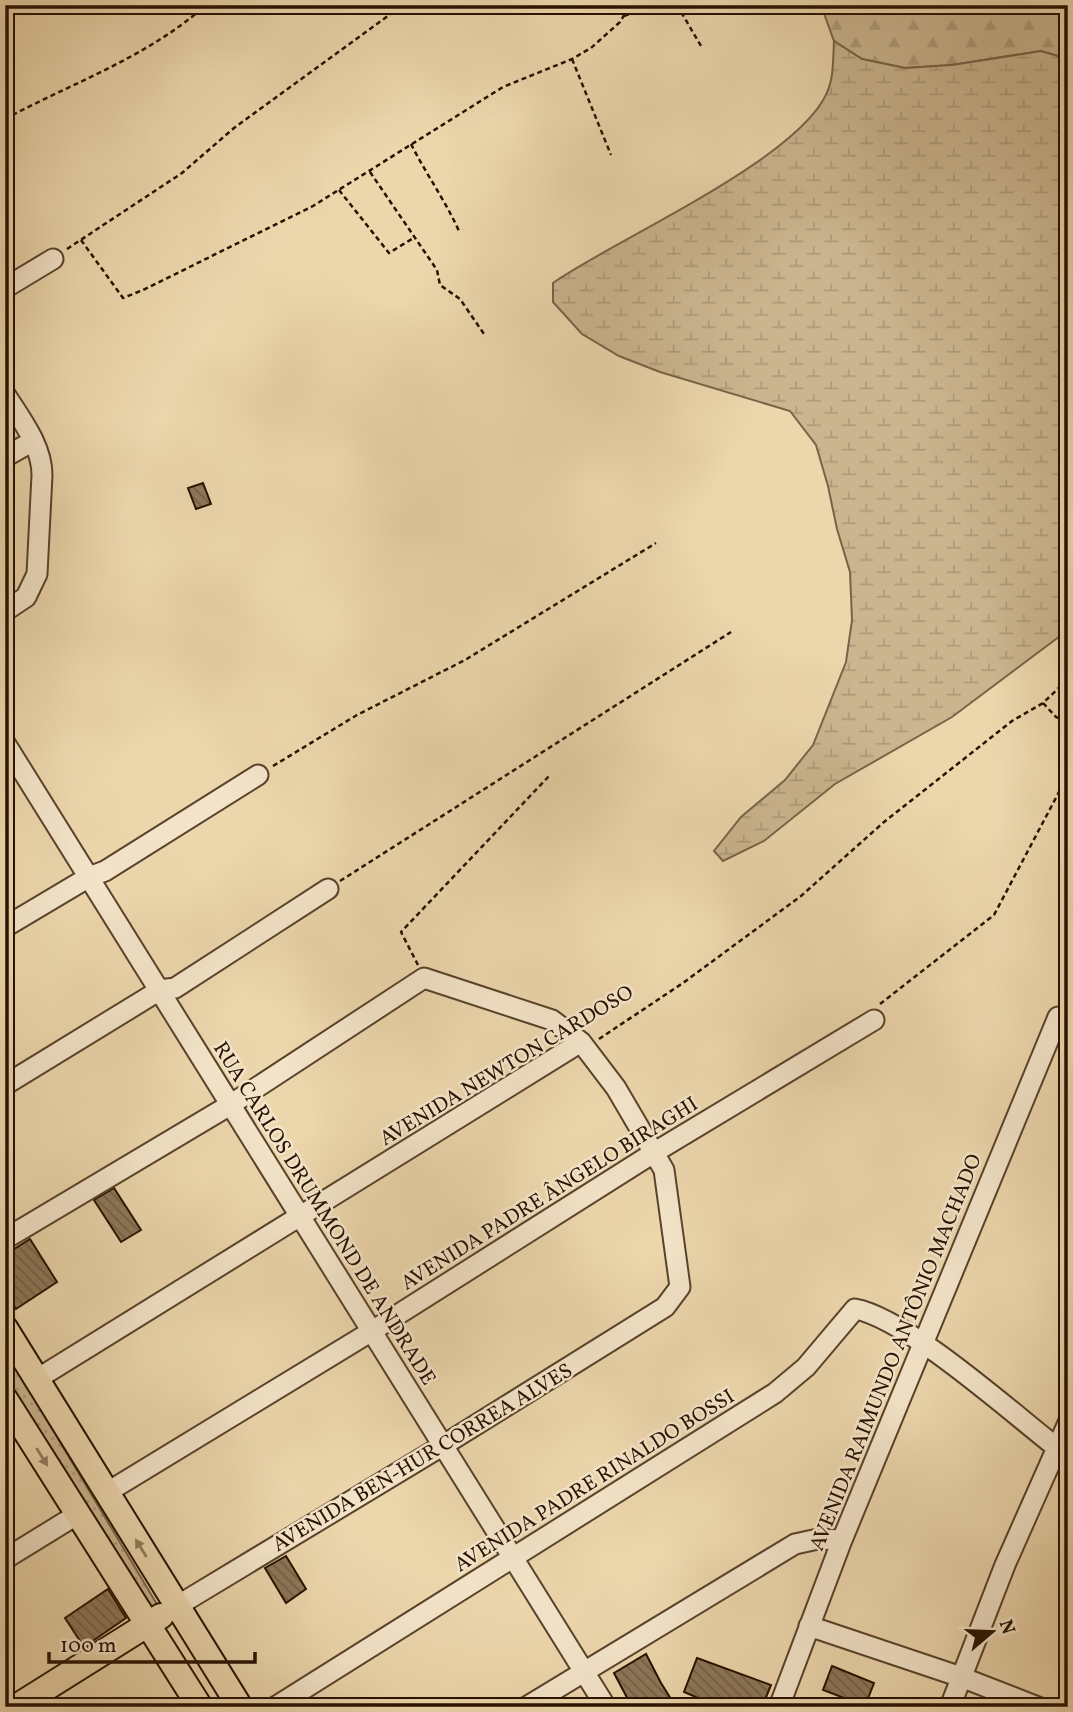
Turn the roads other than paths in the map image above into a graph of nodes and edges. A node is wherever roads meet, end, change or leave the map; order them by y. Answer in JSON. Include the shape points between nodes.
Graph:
{"nodes":[{"id":1,"x":53,"y":259,"type":"road end"},
{"id":2,"x":5,"y":288,"type":"edge"},
{"id":3,"x":5,"y":394,"type":"edge"},
{"id":4,"x":33,"y":441,"type":"junction"},
{"id":5,"x":5,"y":457,"type":"edge"},
{"id":6,"x":5,"y":611,"type":"edge"},
{"id":7,"x":5,"y":743,"type":"edge"},
{"id":8,"x":11,"y":766,"type":"edge"},
{"id":9,"x":258,"y":775,"type":"road end"},
{"id":10,"x":89,"y":877,"type":"junction"},
{"id":11,"x":328,"y":889,"type":"road end"},
{"id":12,"x":5,"y":927,"type":"edge"},
{"id":13,"x":160,"y":990,"type":"junction"},
{"id":14,"x":1058,"y":1017,"type":"dead end"},
{"id":15,"x":874,"y":1020,"type":"road end"},
{"id":16,"x":581,"y":1042,"type":"junction"},
{"id":17,"x":5,"y":1085,"type":"edge"},
{"id":18,"x":230,"y":1105,"type":"junction"},
{"id":19,"x":655,"y":1152,"type":"junction"},
{"id":20,"x":299,"y":1217,"type":"junction"},
{"id":21,"x":5,"y":1239,"type":"edge"},
{"id":22,"x":5,"y":1328,"type":"edge"},
{"id":23,"x":372,"y":1331,"type":"junction"},
{"id":24,"x":922,"y":1343,"type":"junction"},
{"id":25,"x":37,"y":1379,"type":"junction"},
{"id":26,"x":6,"y":1401,"type":"edge"},
{"id":27,"x":1068,"y":1423,"type":"edge"},
{"id":28,"x":442,"y":1446,"type":"junction"},
{"id":29,"x":1056,"y":1447,"type":"junction"},
{"id":30,"x":106,"y":1493,"type":"junction"},
{"id":31,"x":78,"y":1514,"type":"junction"},
{"id":32,"x":842,"y":1540,"type":"junction"},
{"id":33,"x":5,"y":1559,"type":"edge"},
{"id":34,"x":512,"y":1559,"type":"junction"},
{"id":35,"x":177,"y":1605,"type":"junction"},
{"id":36,"x":149,"y":1623,"type":"junction"},
{"id":37,"x":809,"y":1626,"type":"junction"},
{"id":38,"x":584,"y":1671,"type":"junction"},
{"id":39,"x":961,"y":1677,"type":"junction"},
{"id":40,"x":16,"y":1707,"type":"edge"},
{"id":41,"x":200,"y":1707,"type":"edge"},
{"id":42,"x":240,"y":1707,"type":"edge"},
{"id":43,"x":275,"y":1707,"type":"edge"},
{"id":44,"x":526,"y":1707,"type":"edge"},
{"id":45,"x":606,"y":1707,"type":"edge"},
{"id":46,"x":779,"y":1707,"type":"edge"},
{"id":47,"x":950,"y":1707,"type":"edge"},
{"id":48,"x":1038,"y":1707,"type":"edge"}],
"edges":[{"from":1,"to":2,"type":"street"},
{"from":3,"to":4,"type":"street"},
{"from":4,"to":5,"type":"street"},
{"from":4,"to":6,"type":"street","via":[[42,475],[37,574],[26,597]]},
{"from":7,"to":8,"type":"street","name":"RUA CARLOS DRUMMOND DE ANDRADE"},
{"from":8,"to":10,"type":"street","name":"RUA CARLOS DRUMMOND DE ANDRADE"},
{"from":9,"to":10,"type":"street"},
{"from":10,"to":12,"type":"street"},
{"from":10,"to":13,"type":"street","name":"RUA CARLOS DRUMMOND DE ANDRADE"},
{"from":11,"to":13,"type":"street","via":[[175,988]]},
{"from":13,"to":17,"type":"street"},
{"from":13,"to":18,"type":"street","name":"RUA CARLOS DRUMMOND DE ANDRADE"},
{"from":14,"to":24,"type":"street","name":"AVENIDA RAIMUNDO ANTÔNIO MACHADO"},
{"from":15,"to":19,"type":"street","name":"AVENIDA PADRE ÂNGELO BIRAGHI"},
{"from":16,"to":18,"type":"street","via":[[551,1020],[424,978]]},
{"from":16,"to":19,"type":"street"},
{"from":16,"to":20,"type":"street","name":"AVENIDA NEWTON CARDOSO"},
{"from":18,"to":20,"type":"street","name":"RUA CARLOS DRUMMOND DE ANDRADE"},
{"from":18,"to":21,"type":"street"},
{"from":19,"to":23,"type":"street","name":"AVENIDA PADRE ÂNGELO BIRAGHI"},
{"from":19,"to":28,"type":"street","name":"AVENIDA BEN-HUR CORREA ALVES","via":[[667,1185],[680,1287],[665,1307]]},
{"from":20,"to":23,"type":"street","name":"RUA CARLOS DRUMMOND DE ANDRADE"},
{"from":20,"to":25,"type":"street","name":"AVENIDA NEWTON CARDOSO"},
{"from":22,"to":25,"type":"main road"},
{"from":23,"to":28,"type":"street","name":"RUA CARLOS DRUMMOND DE ANDRADE"},
{"from":23,"to":30,"type":"street","name":"AVENIDA PADRE ÂNGELO BIRAGHI"},
{"from":24,"to":29,"type":"street"},
{"from":24,"to":32,"type":"street","name":"AVENIDA RAIMUNDO ANTÔNIO MACHADO"},
{"from":24,"to":34,"type":"street","name":"AVENIDA PADRE RINALDO BOSSI","via":[[888,1322],[853,1310],[806,1367],[775,1393]]},
{"from":25,"to":30,"type":"main road"},
{"from":26,"to":31,"type":"main road","one_way":true},
{"from":27,"to":29,"type":"street"},
{"from":28,"to":34,"type":"street","name":"RUA CARLOS DRUMMOND DE ANDRADE"},
{"from":28,"to":35,"type":"street","name":"AVENIDA BEN-HUR CORREA ALVES"},
{"from":29,"to":39,"type":"street"},
{"from":35,"to":30,"type":"main road","one_way":true},
{"from":31,"to":33,"type":"street"},
{"from":31,"to":36,"type":"main road"},
{"from":32,"to":37,"type":"street","name":"AVENIDA RAIMUNDO ANTÔNIO MACHADO"},
{"from":32,"to":38,"type":"street","via":[[795,1544]]},
{"from":34,"to":38,"type":"street","name":"RUA CARLOS DRUMMOND DE ANDRADE"},
{"from":34,"to":43,"type":"street","name":"AVENIDA PADRE RINALDO BOSSI"},
{"from":35,"to":36,"type":"main road"},
{"from":35,"to":42,"type":"main road"},
{"from":36,"to":40,"type":"main road"},
{"from":36,"to":41,"type":"main road"},
{"from":37,"to":39,"type":"street"},
{"from":37,"to":46,"type":"street","name":"AVENIDA RAIMUNDO ANTÔNIO MACHADO"},
{"from":38,"to":44,"type":"street"},
{"from":38,"to":45,"type":"street","name":"RUA CARLOS DRUMMOND DE ANDRADE"},
{"from":39,"to":47,"type":"street"},
{"from":39,"to":48,"type":"street"}]}
